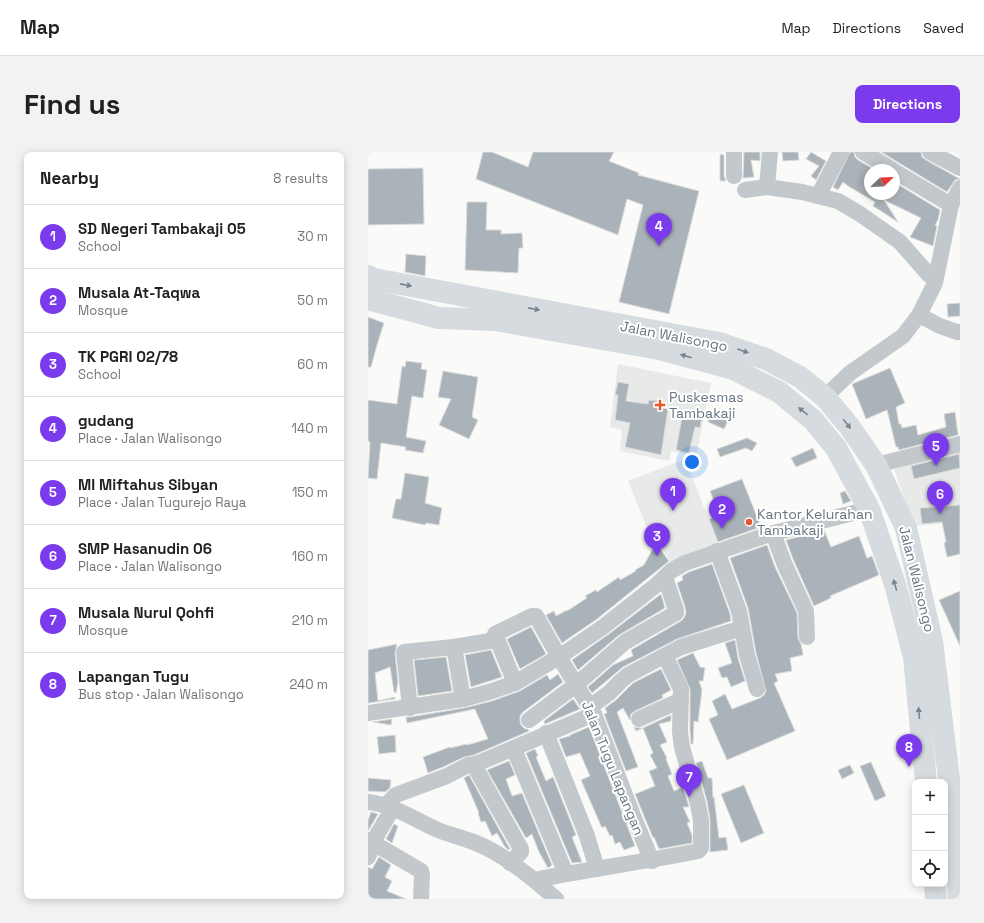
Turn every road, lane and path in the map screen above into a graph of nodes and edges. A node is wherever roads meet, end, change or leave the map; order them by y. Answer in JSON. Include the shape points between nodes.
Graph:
{"nodes":[{"id":1,"x":734,"y":152,"type":"edge"},
{"id":2,"x":770,"y":152,"type":"edge"},
{"id":3,"x":841,"y":152,"type":"edge"},
{"id":4,"x":863,"y":152,"type":"edge"},
{"id":5,"x":930,"y":152,"type":"edge"},
{"id":6,"x":883,"y":164,"type":"edge"},
{"id":7,"x":960,"y":168,"type":"edge"},
{"id":8,"x":900,"y":174,"type":"edge"},
{"id":9,"x":734,"y":176,"type":"dead end"},
{"id":10,"x":767,"y":187,"type":"junction"},
{"id":11,"x":960,"y":188,"type":"edge"},
{"id":12,"x":745,"y":190,"type":"dead end"},
{"id":13,"x":818,"y":196,"type":"junction"},
{"id":14,"x":951,"y":205,"type":"junction"},
{"id":15,"x":929,"y":275,"type":"dead end"},
{"id":16,"x":368,"y":276,"type":"edge"},
{"id":17,"x":368,"y":299,"type":"edge"},
{"id":18,"x":919,"y":315,"type":"junction"},
{"id":19,"x":960,"y":332,"type":"edge"},
{"id":20,"x":825,"y":397,"type":"junction"},
{"id":21,"x":960,"y":444,"type":"edge"},
{"id":22,"x":876,"y":465,"type":"junction"},
{"id":23,"x":869,"y":509,"type":"junction"},
{"id":24,"x":773,"y":533,"type":"junction"},
{"id":25,"x":717,"y":551,"type":"junction"},
{"id":26,"x":665,"y":577,"type":"junction"},
{"id":27,"x":742,"y":628,"type":"junction"},
{"id":28,"x":807,"y":637,"type":"dead end"},
{"id":29,"x":496,"y":640,"type":"junction"},
{"id":30,"x":454,"y":647,"type":"junction"},
{"id":31,"x":665,"y":656,"type":"junction"},
{"id":32,"x":559,"y":657,"type":"junction"},
{"id":33,"x":515,"y":683,"type":"junction"},
{"id":34,"x":577,"y":684,"type":"junction"},
{"id":35,"x":757,"y":689,"type":"dead end"},
{"id":36,"x":462,"y":699,"type":"junction"},
{"id":37,"x":681,"y":700,"type":"junction"},
{"id":38,"x":410,"y":708,"type":"junction"},
{"id":39,"x":592,"y":710,"type":"junction"},
{"id":40,"x":368,"y":713,"type":"edge"},
{"id":41,"x":639,"y":718,"type":"dead end"},
{"id":42,"x":529,"y":720,"type":"dead end"},
{"id":43,"x":546,"y":733,"type":"junction"},
{"id":44,"x":514,"y":749,"type":"junction"},
{"id":45,"x":477,"y":763,"type":"junction"},
{"id":46,"x":926,"y":779,"type":"edge"},
{"id":47,"x":946,"y":779,"type":"edge"},
{"id":48,"x":368,"y":802,"type":"edge"},
{"id":49,"x":948,"y":804,"type":"edge"},
{"id":50,"x":389,"y":807,"type":"junction"},
{"id":51,"x":370,"y":847,"type":"edge"},
{"id":52,"x":652,"y":861,"type":"junction"},
{"id":53,"x":510,"y":863,"type":"junction"},
{"id":54,"x":597,"y":868,"type":"junction"},
{"id":55,"x":566,"y":874,"type":"junction"},
{"id":56,"x":535,"y":880,"type":"junction"},
{"id":57,"x":935,"y":887,"type":"edge"},
{"id":58,"x":421,"y":899,"type":"edge"},
{"id":59,"x":556,"y":899,"type":"edge"},
{"id":60,"x":936,"y":899,"type":"edge"},
{"id":61,"x":960,"y":899,"type":"edge"}],
"edges":[{"from":1,"to":9,"type":"street"},
{"from":2,"to":10,"type":"street"},
{"from":3,"to":13,"type":"street"},
{"from":4,"to":6,"type":"street"},
{"from":5,"to":7,"type":"street"},
{"from":8,"to":14,"type":"street"},
{"from":10,"to":12,"type":"street"},
{"from":10,"to":13,"type":"street"},
{"from":11,"to":14,"type":"street"},
{"from":13,"to":15,"type":"street","via":[[838,201],[900,242]]},
{"from":14,"to":18,"type":"street","via":[[935,283]]},
{"from":16,"to":20,"type":"highway","name":"Jalan Walisongo","one_way":true,"via":[[719,342],[766,359],[800,377]]},
{"from":23,"to":17,"type":"highway","name":"Jalan Walisongo","one_way":true,"via":[[836,448],[813,420],[779,392],[733,369],[659,348],[495,320],[439,318]]},
{"from":18,"to":19,"type":"street","via":[[940,326]]},
{"from":18,"to":20,"type":"street","via":[[903,336],[850,373]]},
{"from":20,"to":22,"type":"highway","name":"Jalan Walisongo","one_way":true},
{"from":21,"to":22,"type":"street"},
{"from":22,"to":47,"type":"highway","name":"Jalan Walisongo","via":[[906,528],[932,641]]},
{"from":23,"to":24,"type":"street"},
{"from":46,"to":23,"type":"highway","name":"Jalan Walisongo","one_way":true,"via":[[914,657],[895,584]]},
{"from":24,"to":25,"type":"street"},
{"from":24,"to":28,"type":"street","via":[[806,611]]},
{"from":25,"to":26,"type":"street","via":[[685,563]]},
{"from":25,"to":27,"type":"street","via":[[740,611]]},
{"from":26,"to":32,"type":"street","via":[[603,627]]},
{"from":26,"to":34,"type":"street","via":[[676,613],[625,642]]},
{"from":27,"to":31,"type":"street","via":[[680,647]]},
{"from":27,"to":35,"type":"street","via":[[747,658]]},
{"from":29,"to":30,"type":"street"},
{"from":29,"to":32,"type":"street","name":"Jalan Tugu Lapangan","via":[[495,633],[536,616]]},
{"from":29,"to":33,"type":"street"},
{"from":30,"to":36,"type":"street"},
{"from":30,"to":38,"type":"street","via":[[404,652]]},
{"from":31,"to":37,"type":"street","via":[[681,689]]},
{"from":31,"to":39,"type":"street","via":[[623,679]]},
{"from":32,"to":33,"type":"street"},
{"from":32,"to":34,"type":"street","name":"Jalan Tugu Lapangan"},
{"from":33,"to":36,"type":"street"},
{"from":34,"to":39,"type":"street","name":"Jalan Tugu Lapangan"},
{"from":34,"to":42,"type":"street"},
{"from":36,"to":38,"type":"street"},
{"from":37,"to":41,"type":"street"},
{"from":37,"to":52,"type":"street","via":[[682,747],[698,804],[701,848],[698,851]]},
{"from":38,"to":40,"type":"street"},
{"from":39,"to":43,"type":"street"},
{"from":39,"to":52,"type":"street","name":"Jalan Tugu Lapangan"},
{"from":43,"to":44,"type":"street"},
{"from":43,"to":54,"type":"street","via":[[580,816]]},
{"from":44,"to":45,"type":"street"},
{"from":44,"to":55,"type":"street"},
{"from":45,"to":50,"type":"street","via":[[396,795]]},
{"from":45,"to":53,"type":"street","via":[[475,767],[521,849]]},
{"from":48,"to":50,"type":"street"},
{"from":49,"to":61,"type":"highway","name":"Jalan Walisongo"},
{"from":50,"to":51,"type":"street"},
{"from":50,"to":53,"type":"street","via":[[439,831],[477,843]]},
{"from":51,"to":58,"type":"street","via":[[421,871]]},
{"from":52,"to":54,"type":"street"},
{"from":53,"to":56,"type":"street"},
{"from":54,"to":55,"type":"street"},
{"from":55,"to":56,"type":"street"},
{"from":56,"to":59,"type":"street"},
{"from":57,"to":60,"type":"highway"}]}
